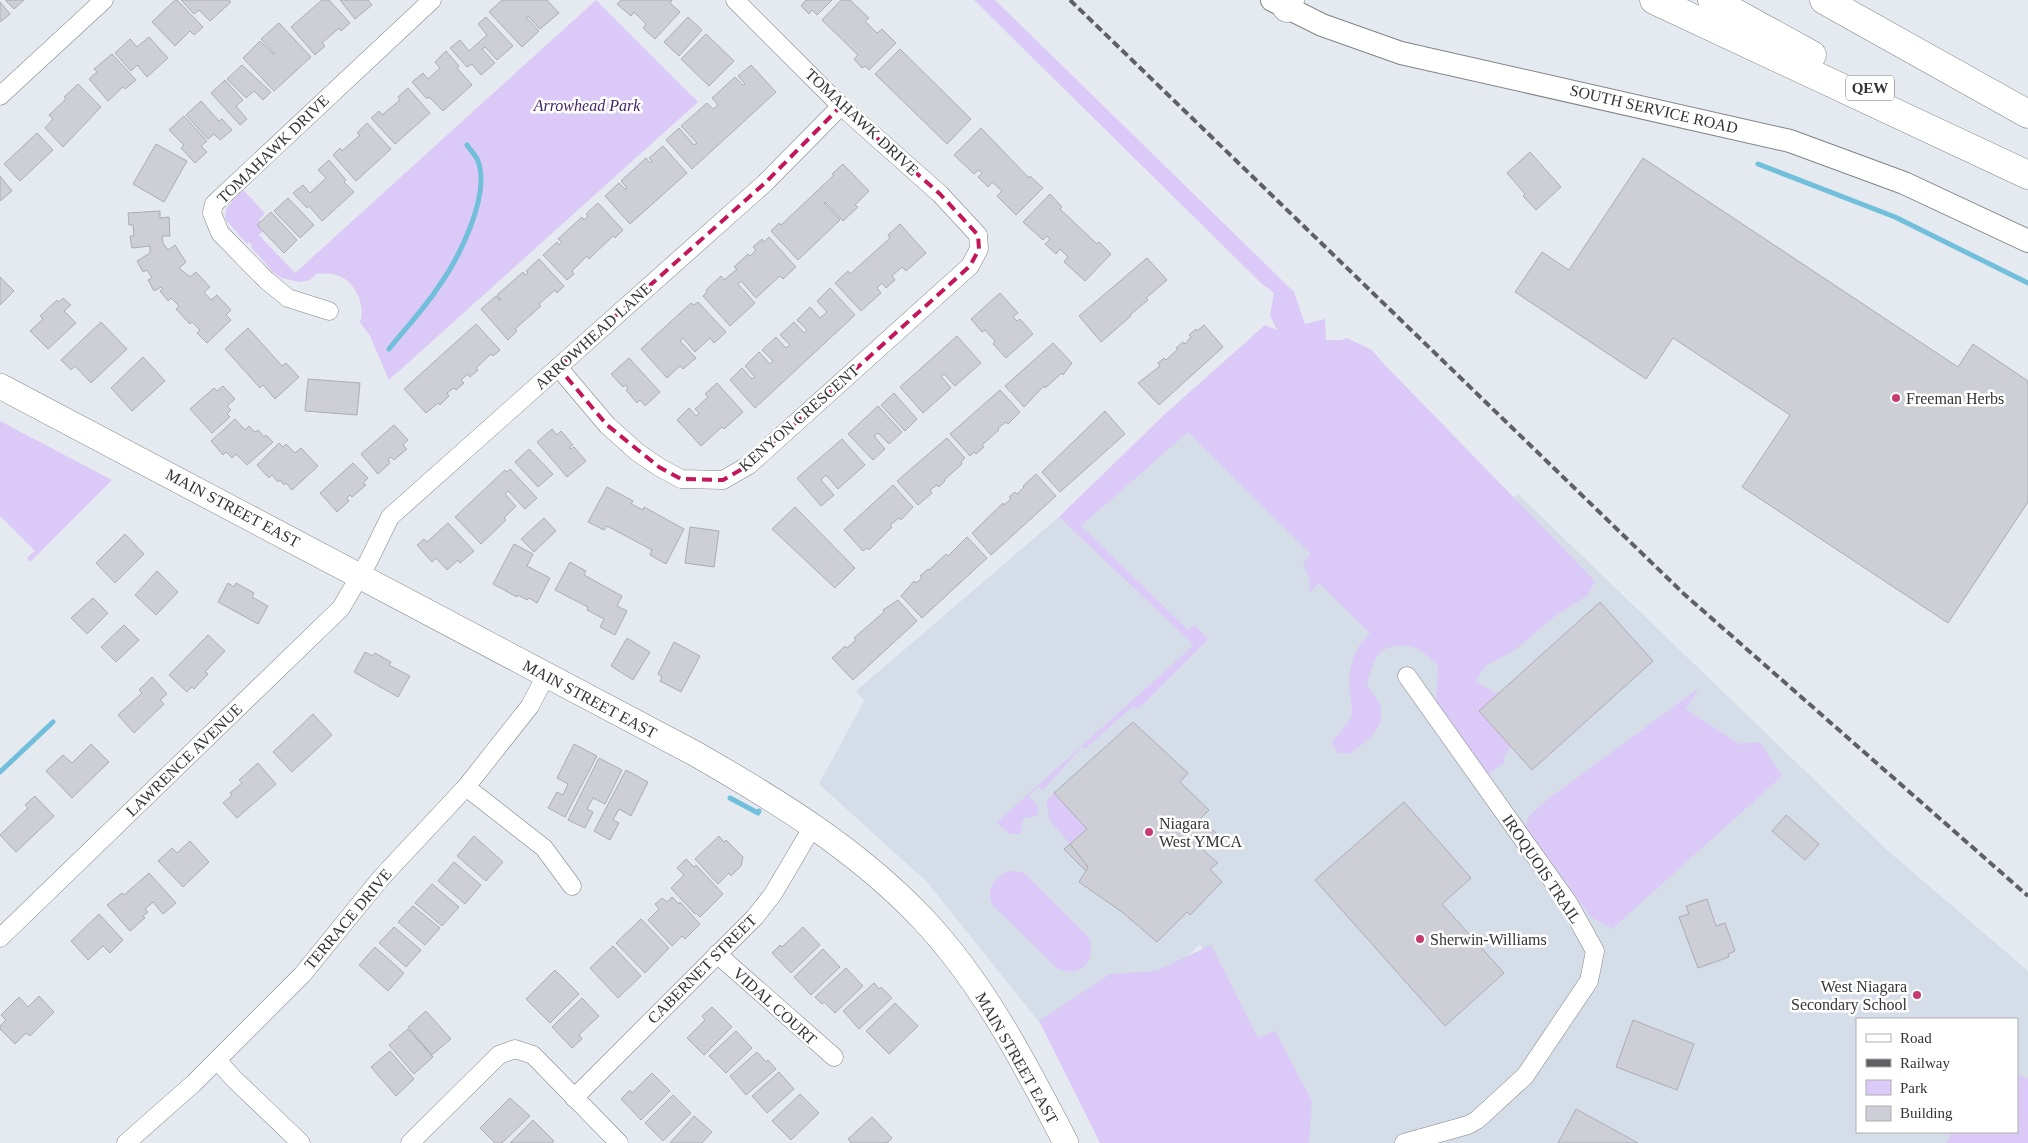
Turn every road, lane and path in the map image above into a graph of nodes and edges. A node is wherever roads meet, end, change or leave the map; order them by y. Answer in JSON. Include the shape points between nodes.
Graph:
{"nodes":[{"id":1,"x":104,"y":0,"type":"edge"},
{"id":2,"x":432,"y":0,"type":"edge"},
{"id":3,"x":735,"y":0,"type":"edge"},
{"id":4,"x":1654,"y":0,"type":"edge"},
{"id":5,"x":1712,"y":0,"type":"edge"},
{"id":6,"x":1824,"y":0,"type":"edge"},
{"id":7,"x":1283,"y":3,"type":"edge"},
{"id":8,"x":0,"y":96,"type":"edge"},
{"id":9,"x":841,"y":106,"type":"junction"},
{"id":10,"x":2028,"y":114,"type":"edge"},
{"id":11,"x":2028,"y":175,"type":"edge"},
{"id":12,"x":2028,"y":241,"type":"edge"},
{"id":13,"x":979,"y":249,"type":"joint"},
{"id":14,"x":329,"y":311,"type":"dead end"},
{"id":15,"x":558,"y":367,"type":"junction"},
{"id":16,"x":0,"y":386,"type":"edge"},
{"id":17,"x":359,"y":576,"type":"junction"},
{"id":18,"x":546,"y":675,"type":"junction"},
{"id":19,"x":1407,"y":676,"type":"dead end"},
{"id":20,"x":466,"y":787,"type":"junction"},
{"id":21,"x":813,"y":826,"type":"junction"},
{"id":22,"x":572,"y":886,"type":"dead end"},
{"id":23,"x":0,"y":938,"type":"edge"},
{"id":24,"x":717,"y":954,"type":"junction"},
{"id":25,"x":834,"y":1057,"type":"dead end"},
{"id":26,"x":217,"y":1060,"type":"junction"},
{"id":27,"x":574,"y":1098,"type":"junction"},
{"id":28,"x":126,"y":1143,"type":"edge"},
{"id":29,"x":301,"y":1143,"type":"edge"},
{"id":30,"x":410,"y":1143,"type":"edge"},
{"id":31,"x":619,"y":1143,"type":"edge"},
{"id":32,"x":1066,"y":1143,"type":"edge"},
{"id":33,"x":1404,"y":1143,"type":"edge"}],
"edges":[{"from":1,"to":8,"type":"street"},
{"from":2,"to":14,"type":"street","name":"TOMAHAWK DRIVE","via":[[214,204],[212,213],[220,233],[266,280],[288,298]]},
{"from":3,"to":9,"type":"street","name":"TOMAHAWK DRIVE"},
{"from":4,"to":11,"type":"highway"},
{"from":5,"to":11,"type":"highway","number":"QEW"},
{"from":6,"to":10,"type":"highway"},
{"from":7,"to":12,"type":"street","name":"SOUTH SERVICE ROAD","via":[[1322,25],[1401,53],[1790,141],[1904,183]]},
{"from":9,"to":13,"type":"street","name":"TOMAHAWK DRIVE","via":[[940,194],[978,235]]},
{"from":9,"to":15,"type":"street","name":"ARROWHEAD LANE","via":[[765,182]]},
{"from":13,"to":15,"type":"street","name":"KENYON CRESCENT","via":[[970,266],[846,379],[749,465],[724,480],[681,479],[659,467],[607,425]]},
{"from":15,"to":17,"type":"street","name":"ARROWHEAD LANE","via":[[390,517]]},
{"from":16,"to":17,"type":"main road","name":"MAIN STREET EAST"},
{"from":17,"to":18,"type":"main road","name":"MAIN STREET EAST"},
{"from":17,"to":23,"type":"street","name":"LAWRENCE AVENUE","via":[[340,608]]},
{"from":18,"to":20,"type":"street","name":"TERRACE DRIVE","via":[[530,706]]},
{"from":18,"to":21,"type":"main road","name":"MAIN STREET EAST","via":[[702,758]]},
{"from":19,"to":33,"type":"street","name":"IROQUOIS TRAIL","via":[[1569,904],[1595,951],[1589,981],[1525,1076],[1468,1126]]},
{"from":20,"to":22,"type":"street","via":[[544,848]]},
{"from":20,"to":26,"type":"street","name":"TERRACE DRIVE","via":[[381,878],[302,976]]},
{"from":21,"to":24,"type":"street","name":"CABERNET STREET","via":[[773,894]]},
{"from":21,"to":32,"type":"main road","name":"MAIN STREET EAST","via":[[837,842],[921,917],[951,953],[997,1016]]},
{"from":24,"to":25,"type":"street","name":"VIDAL COURT"},
{"from":24,"to":27,"type":"street","name":"CABERNET STREET"},
{"from":26,"to":28,"type":"street","name":"TERRACE DRIVE"},
{"from":26,"to":29,"type":"street"},
{"from":27,"to":30,"type":"street","via":[[533,1056],[515,1049],[499,1055]]},
{"from":27,"to":31,"type":"street"}]}
